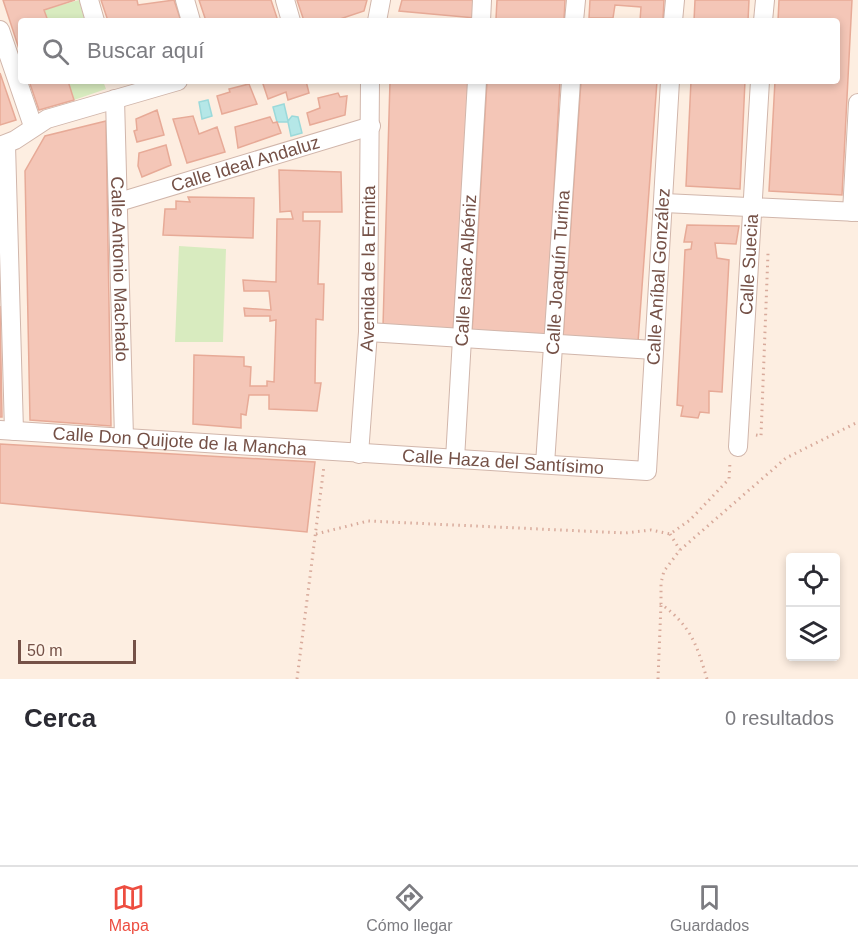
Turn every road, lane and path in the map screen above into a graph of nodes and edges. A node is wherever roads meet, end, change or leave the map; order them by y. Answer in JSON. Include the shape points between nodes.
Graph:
{"nodes":[{"id":1,"x":89,"y":0,"type":"edge"},
{"id":2,"x":185,"y":0,"type":"edge"},
{"id":3,"x":285,"y":0,"type":"edge"},
{"id":4,"x":381,"y":0,"type":"edge"},
{"id":5,"x":482,"y":0,"type":"edge"},
{"id":6,"x":576,"y":0,"type":"edge"},
{"id":7,"x":675,"y":0,"type":"edge"},
{"id":8,"x":765,"y":0,"type":"edge"},
{"id":9,"x":94,"y":18,"type":"edge"},
{"id":10,"x":190,"y":18,"type":"edge"},
{"id":11,"x":290,"y":18,"type":"edge"},
{"id":12,"x":378,"y":18,"type":"edge"},
{"id":13,"x":481,"y":18,"type":"edge"},
{"id":14,"x":574,"y":18,"type":"edge"},
{"id":15,"x":674,"y":18,"type":"edge"},
{"id":16,"x":764,"y":18,"type":"edge"},
{"id":17,"x":0,"y":30,"type":"edge"},
{"id":18,"x":18,"y":82,"type":"edge"},
{"id":19,"x":19,"y":84,"type":"edge"},
{"id":20,"x":162,"y":84,"type":"edge"},
{"id":21,"x":370,"y":84,"type":"edge"},
{"id":22,"x":477,"y":84,"type":"edge"},
{"id":23,"x":571,"y":84,"type":"edge"},
{"id":24,"x":670,"y":84,"type":"edge"},
{"id":25,"x":760,"y":84,"type":"edge"},
{"id":26,"x":116,"y":93,"type":"edge"},
{"id":27,"x":858,"y":104,"type":"edge"},
{"id":28,"x":33,"y":126,"type":"junction"},
{"id":29,"x":371,"y":126,"type":"junction"},
{"id":30,"x":3,"y":146,"type":"edge"},
{"id":31,"x":119,"y":202,"type":"junction"},
{"id":32,"x":664,"y":203,"type":"junction"},
{"id":33,"x":752,"y":207,"type":"junction"},
{"id":34,"x":855,"y":212,"type":"edge"},
{"id":35,"x":368,"y":332,"type":"junction"},
{"id":36,"x":462,"y":337,"type":"junction"},
{"id":37,"x":555,"y":343,"type":"junction"},
{"id":38,"x":654,"y":350,"type":"junction"},
{"id":39,"x":858,"y":422,"type":"edge"},
{"id":40,"x":7,"y":430,"type":"edge"},
{"id":41,"x":124,"y":438,"type":"junction"},
{"id":42,"x":738,"y":447,"type":"dead end"},
{"id":43,"x":326,"y":452,"type":"junction"},
{"id":44,"x":359,"y":454,"type":"junction"},
{"id":45,"x":455,"y":459,"type":"junction"},
{"id":46,"x":545,"y":464,"type":"junction"},
{"id":47,"x":647,"y":471,"type":"joint"},
{"id":48,"x":625,"y":533,"type":"dead end"},
{"id":49,"x":316,"y":534,"type":"junction"},
{"id":50,"x":670,"y":534,"type":"dead end"},
{"id":51,"x":680,"y":550,"type":"junction"},
{"id":52,"x":661,"y":604,"type":"junction"},
{"id":53,"x":297,"y":679,"type":"edge"},
{"id":54,"x":658,"y":679,"type":"edge"},
{"id":55,"x":708,"y":679,"type":"edge"}],
"edges":[{"from":1,"to":9,"type":"street"},
{"from":2,"to":10,"type":"street"},
{"from":3,"to":11,"type":"street"},
{"from":4,"to":12,"type":"street"},
{"from":5,"to":13,"type":"street"},
{"from":6,"to":14,"type":"street"},
{"from":7,"to":15,"type":"street"},
{"from":8,"to":16,"type":"street"},
{"from":17,"to":18,"type":"street"},
{"from":19,"to":28,"type":"street"},
{"from":20,"to":26,"type":"street"},
{"from":21,"to":29,"type":"street","name":"Avenida de la Ermita"},
{"from":22,"to":36,"type":"street","name":"Calle Isaac Albéniz"},
{"from":23,"to":37,"type":"street","name":"Calle Joaquín Turina"},
{"from":24,"to":32,"type":"street","name":"Calle Aníbal González"},
{"from":25,"to":33,"type":"street","name":"Calle Suecia"},
{"from":26,"to":28,"type":"street"},
{"from":26,"to":31,"type":"street","name":"Calle Antonio Machado"},
{"from":27,"to":34,"type":"street"},
{"from":28,"to":30,"type":"street"},
{"from":29,"to":31,"type":"street","name":"Calle Ideal Andaluz"},
{"from":29,"to":35,"type":"street","name":"Avenida de la Ermita"},
{"from":30,"to":40,"type":"street"},
{"from":31,"to":41,"type":"street","name":"Calle Antonio Machado"},
{"from":32,"to":33,"type":"street"},
{"from":32,"to":38,"type":"street","name":"Calle Aníbal González"},
{"from":33,"to":34,"type":"street"},
{"from":33,"to":42,"type":"street","name":"Calle Suecia"},
{"from":35,"to":36,"type":"street"},
{"from":35,"to":44,"type":"street","name":"Avenida de la Ermita"},
{"from":36,"to":37,"type":"street"},
{"from":36,"to":45,"type":"street","name":"Calle Isaac Albéniz"},
{"from":37,"to":38,"type":"street"},
{"from":37,"to":46,"type":"street","name":"Calle Joaquín Turina"},
{"from":38,"to":47,"type":"street","name":"Calle Aníbal González"},
{"from":39,"to":51,"type":"path","via":[[786,458]]},
{"from":40,"to":41,"type":"street","name":"Calle Don Quijote de la Mancha"},
{"from":41,"to":43,"type":"street","name":"Calle Don Quijote de la Mancha"},
{"from":43,"to":44,"type":"street","name":"Calle Don Quijote de la Mancha"},
{"from":43,"to":49,"type":"path"},
{"from":44,"to":45,"type":"street","name":"Calle Haza del Santísimo"},
{"from":45,"to":46,"type":"street","name":"Calle Haza del Santísimo"},
{"from":46,"to":47,"type":"street","name":"Calle Haza del Santísimo"},
{"from":48,"to":49,"type":"path","via":[[368,521]]},
{"from":49,"to":53,"type":"path"},
{"from":50,"to":51,"type":"path"},
{"from":51,"to":52,"type":"path","via":[[664,571]]},
{"from":52,"to":54,"type":"path"},
{"from":52,"to":55,"type":"path","via":[[679,617],[696,642]]}]}
